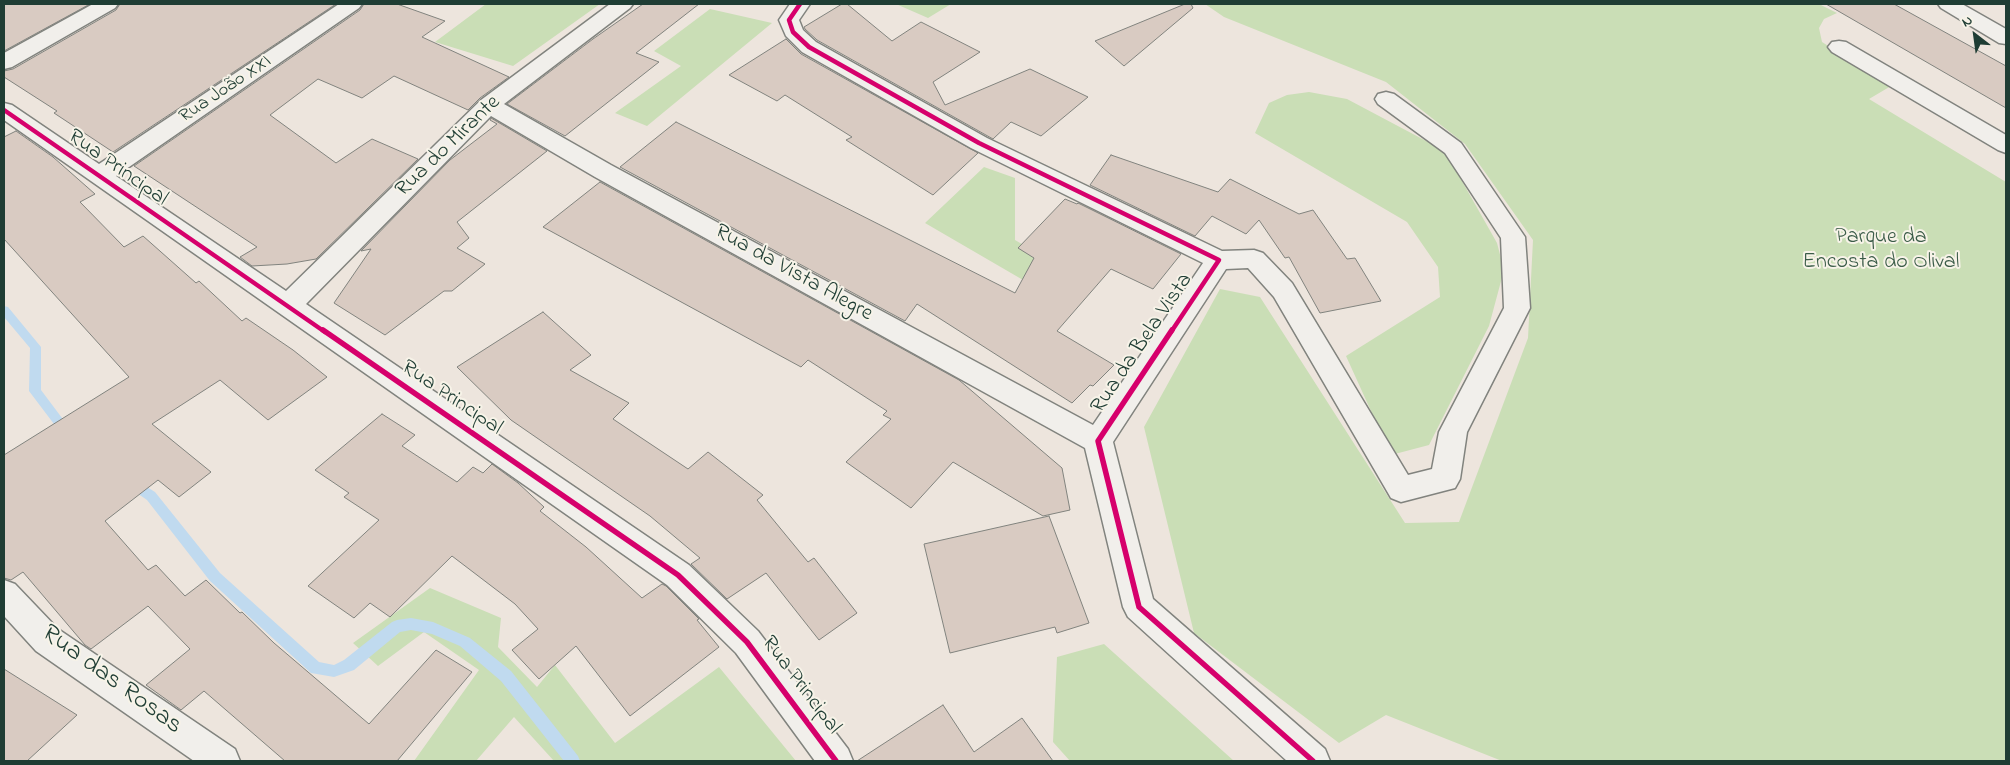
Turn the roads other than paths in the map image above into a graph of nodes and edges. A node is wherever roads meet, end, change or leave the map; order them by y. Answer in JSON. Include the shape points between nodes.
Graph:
{"nodes":[{"id":1,"x":108,"y":4,"type":"edge"},
{"id":2,"x":352,"y":4,"type":"edge"},
{"id":3,"x":623,"y":4,"type":"edge"},
{"id":4,"x":800,"y":4,"type":"edge"},
{"id":5,"x":1948,"y":4,"type":"edge"},
{"id":6,"x":2006,"y":38,"type":"edge"},
{"id":7,"x":1838,"y":47,"type":"dead end"},
{"id":8,"x":4,"y":62,"type":"edge"},
{"id":9,"x":1386,"y":99,"type":"dead end"},
{"id":10,"x":488,"y":106,"type":"junction"},
{"id":11,"x":4,"y":110,"type":"edge"},
{"id":12,"x":2006,"y":145,"type":"edge"},
{"id":13,"x":99,"y":176,"type":"junction"},
{"id":14,"x":1219,"y":260,"type":"junction"},
{"id":15,"x":288,"y":306,"type":"junction"},
{"id":16,"x":1098,"y":441,"type":"junction"},
{"id":17,"x":4,"y":594,"type":"edge"},
{"id":18,"x":223,"y":761,"type":"edge"},
{"id":19,"x":836,"y":761,"type":"edge"},
{"id":20,"x":1313,"y":761,"type":"edge"}],
"edges":[{"from":1,"to":8,"type":"street"},
{"from":2,"to":13,"type":"street","name":"Rua João XXI"},
{"from":3,"to":10,"type":"street","name":"Rua do Mirante"},
{"from":4,"to":14,"type":"street","name":"Rua da Bela Vista","via":[[789,20],[793,32],[809,47],[979,143]]},
{"from":5,"to":6,"type":"street"},
{"from":7,"to":12,"type":"street"},
{"from":9,"to":14,"type":"street","name":"Rua da Bela Vista","via":[[1453,148],[1513,237],[1517,308],[1453,432],[1445,479],[1401,489],[1283,290],[1254,259]]},
{"from":10,"to":15,"type":"street","name":"Rua do Mirante"},
{"from":10,"to":16,"type":"street","name":"Rua da Vista Alegre"},
{"from":11,"to":13,"type":"street","name":"Rua Principal"},
{"from":13,"to":15,"type":"street","name":"Rua Principal"},
{"from":14,"to":16,"type":"street","name":"Rua da Bela Vista"},
{"from":15,"to":19,"type":"street","name":"Rua Principal","via":[[678,575],[747,642]]},
{"from":16,"to":20,"type":"street","name":"Rua da Bela Vista","via":[[1139,608]]},
{"from":17,"to":18,"type":"street","name":"Rua das Rosas","via":[[47,640]]}]}
